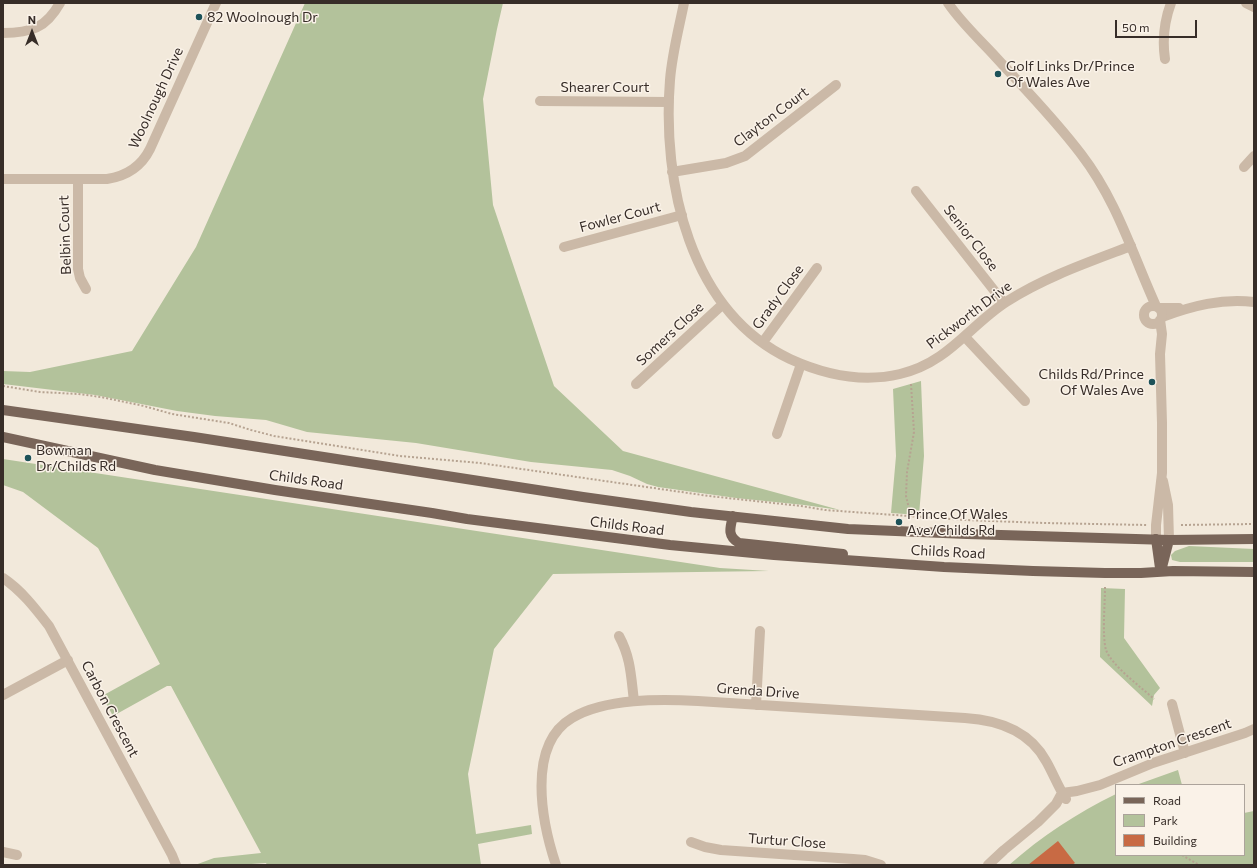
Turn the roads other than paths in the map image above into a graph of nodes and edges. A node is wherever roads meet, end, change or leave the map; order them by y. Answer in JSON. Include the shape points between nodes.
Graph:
{"nodes":[{"id":1,"x":60,"y":3,"type":"edge"},
{"id":2,"x":216,"y":3,"type":"edge"},
{"id":3,"x":684,"y":3,"type":"edge"},
{"id":4,"x":948,"y":3,"type":"edge"},
{"id":5,"x":1171,"y":3,"type":"edge"},
{"id":6,"x":1246,"y":3,"type":"edge"},
{"id":7,"x":1254,"y":7,"type":"edge"},
{"id":8,"x":3,"y":33,"type":"edge"},
{"id":9,"x":1165,"y":58,"type":"dead end"},
{"id":10,"x":836,"y":85,"type":"dead end"},
{"id":11,"x":540,"y":101,"type":"dead end"},
{"id":12,"x":669,"y":102,"type":"junction"},
{"id":13,"x":1254,"y":156,"type":"edge"},
{"id":14,"x":1244,"y":167,"type":"dead end"},
{"id":15,"x":672,"y":172,"type":"junction"},
{"id":16,"x":3,"y":179,"type":"edge"},
{"id":17,"x":78,"y":179,"type":"junction"},
{"id":18,"x":916,"y":191,"type":"dead end"},
{"id":19,"x":682,"y":215,"type":"junction"},
{"id":20,"x":564,"y":246,"type":"dead end"},
{"id":21,"x":1131,"y":246,"type":"junction"},
{"id":22,"x":817,"y":268,"type":"dead end"},
{"id":23,"x":1143,"y":279,"type":"junction"},
{"id":24,"x":86,"y":288,"type":"dead end"},
{"id":25,"x":1254,"y":302,"type":"edge"},
{"id":26,"x":1004,"y":303,"type":"junction"},
{"id":27,"x":723,"y":304,"type":"junction"},
{"id":28,"x":1145,"y":310,"type":"junction"},
{"id":29,"x":1159,"y":313,"type":"junction"},
{"id":30,"x":1149,"y":324,"type":"junction"},
{"id":31,"x":964,"y":337,"type":"junction"},
{"id":32,"x":763,"y":342,"type":"junction"},
{"id":33,"x":1160,"y":354,"type":"junction"},
{"id":34,"x":801,"y":364,"type":"junction"},
{"id":35,"x":636,"y":384,"type":"dead end"},
{"id":36,"x":1025,"y":401,"type":"dead end"},
{"id":37,"x":3,"y":410,"type":"edge"},
{"id":38,"x":777,"y":434,"type":"dead end"},
{"id":39,"x":3,"y":437,"type":"edge"},
{"id":40,"x":1162,"y":473,"type":"junction"},
{"id":41,"x":733,"y":516,"type":"junction"},
{"id":42,"x":1156,"y":539,"type":"junction"},
{"id":43,"x":1254,"y":539,"type":"edge"},
{"id":44,"x":1169,"y":540,"type":"junction"},
{"id":45,"x":894,"y":563,"type":"junction"},
{"id":46,"x":1161,"y":572,"type":"junction"},
{"id":47,"x":1254,"y":572,"type":"edge"},
{"id":48,"x":3,"y":578,"type":"edge"},
{"id":49,"x":760,"y":631,"type":"dead end"},
{"id":50,"x":619,"y":636,"type":"dead end"},
{"id":51,"x":68,"y":660,"type":"junction"},
{"id":52,"x":3,"y":695,"type":"edge"},
{"id":53,"x":634,"y":701,"type":"junction"},
{"id":54,"x":1172,"y":704,"type":"dead end"},
{"id":55,"x":756,"y":705,"type":"junction"},
{"id":56,"x":1254,"y":729,"type":"edge"},
{"id":57,"x":1185,"y":752,"type":"junction"},
{"id":58,"x":1064,"y":796,"type":"junction"},
{"id":59,"x":691,"y":842,"type":"dead end"},
{"id":60,"x":3,"y":852,"type":"edge"},
{"id":61,"x":17,"y":855,"type":"dead end"},
{"id":62,"x":176,"y":865,"type":"edge"},
{"id":63,"x":556,"y":865,"type":"edge"},
{"id":64,"x":881,"y":865,"type":"edge"},
{"id":65,"x":988,"y":865,"type":"edge"}],
"edges":[{"from":1,"to":8,"type":"street","via":[[50,18],[37,28],[28,32]]},
{"from":2,"to":17,"type":"street","name":"Woolnough Drive","via":[[150,149],[142,161],[131,171],[116,178]]},
{"from":3,"to":12,"type":"street","name":"Pickworth Drive","via":[[673,57]]},
{"from":4,"to":21,"type":"street","via":[[1082,155],[1112,204]]},
{"from":5,"to":9,"type":"street","via":[[1163,37]]},
{"from":6,"to":7,"type":"street"},
{"from":10,"to":15,"type":"street","name":"Clayton Court","via":[[745,156],[726,163]]},
{"from":11,"to":12,"type":"street","name":"Shearer Court"},
{"from":12,"to":15,"type":"street","name":"Pickworth Drive","via":[[668,126]]},
{"from":13,"to":14,"type":"street"},
{"from":15,"to":19,"type":"street","name":"Pickworth Drive"},
{"from":16,"to":17,"type":"street","name":"Woolnough Drive"},
{"from":17,"to":24,"type":"street","name":"Belbin Court","via":[[78,269]]},
{"from":18,"to":26,"type":"street","name":"Senior Close"},
{"from":19,"to":20,"type":"street","name":"Fowler Court"},
{"from":19,"to":27,"type":"street","name":"Pickworth Drive","via":[[699,265]]},
{"from":21,"to":23,"type":"street"},
{"from":21,"to":26,"type":"street","name":"Pickworth Drive","via":[[1037,283]]},
{"from":22,"to":32,"type":"street","name":"Grady Close"},
{"from":23,"to":28,"type":"street"},
{"from":23,"to":29,"type":"street"},
{"from":25,"to":29,"type":"street","via":[[1208,303]]},
{"from":26,"to":31,"type":"street","name":"Pickworth Drive"},
{"from":27,"to":32,"type":"street","name":"Pickworth Drive","via":[[740,324]]},
{"from":27,"to":35,"type":"street","name":"Somers Close"},
{"from":28,"to":29,"type":"street","via":[[1150,307]]},
{"from":28,"to":30,"type":"street","via":[[1145,319]]},
{"from":29,"to":30,"type":"street","via":[[1155,324]]},
{"from":29,"to":33,"type":"street","via":[[1162,334]]},
{"from":30,"to":33,"type":"street"},
{"from":31,"to":34,"type":"street","name":"Pickworth Drive","via":[[937,358],[900,374],[868,378],[850,377],[830,374]]},
{"from":31,"to":36,"type":"street"},
{"from":32,"to":34,"type":"street","name":"Pickworth Drive"},
{"from":33,"to":40,"type":"street"},
{"from":34,"to":38,"type":"street"},
{"from":37,"to":41,"type":"main road","name":"Childs Road","via":[[583,497]]},
{"from":39,"to":45,"type":"main road","name":"Childs Road","via":[[190,476],[466,519],[670,545]]},
{"from":40,"to":42,"type":"street"},
{"from":40,"to":44,"type":"street","via":[[1168,505]]},
{"from":41,"to":42,"type":"main road","name":"Childs Road","via":[[848,529]]},
{"from":41,"to":45,"type":"main road","via":[[730,534],[733,540],[739,543],[862,556]]},
{"from":42,"to":44,"type":"main road","name":"Childs Road"},
{"from":42,"to":46,"type":"main road"},
{"from":43,"to":44,"type":"main road","name":"Childs Road"},
{"from":44,"to":46,"type":"main road"},
{"from":45,"to":46,"type":"main road","name":"Childs Road","via":[[1033,571]]},
{"from":46,"to":47,"type":"main road","name":"Childs Road"},
{"from":48,"to":51,"type":"street","name":"Carbon Crescent","via":[[23,594],[36,609]]},
{"from":49,"to":55,"type":"street"},
{"from":50,"to":53,"type":"street","via":[[629,658]]},
{"from":51,"to":52,"type":"street"},
{"from":51,"to":62,"type":"street","name":"Carbon Crescent"},
{"from":53,"to":55,"type":"street","name":"Grenda Drive","via":[[675,700]]},
{"from":53,"to":63,"type":"street","name":"Grenda Drive","via":[[604,706],[571,718],[549,744],[543,768],[543,801],[549,841]]},
{"from":54,"to":57,"type":"street"},
{"from":55,"to":58,"type":"street","name":"Grenda Drive","via":[[993,721],[1017,731],[1038,749]]},
{"from":56,"to":57,"type":"street","name":"Crampton Crescent"},
{"from":57,"to":58,"type":"street","name":"Crampton Crescent"},
{"from":58,"to":65,"type":"street"},
{"from":59,"to":64,"type":"street","name":"Turtur Close","via":[[721,850],[865,860]]},
{"from":60,"to":61,"type":"street"}]}
